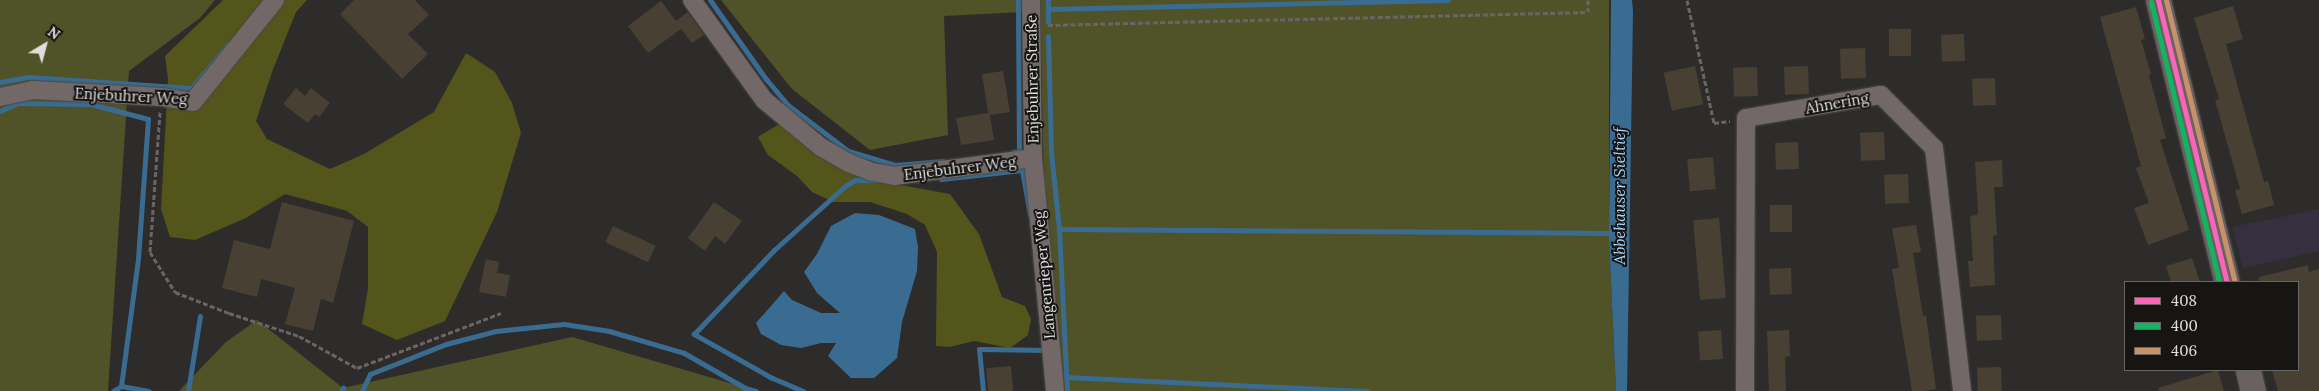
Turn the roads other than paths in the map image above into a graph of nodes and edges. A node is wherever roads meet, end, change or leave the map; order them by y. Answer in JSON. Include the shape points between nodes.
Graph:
{"nodes":[{"id":1,"x":276,"y":0,"type":"edge"},
{"id":2,"x":692,"y":0,"type":"edge"},
{"id":3,"x":1031,"y":0,"type":"edge"},
{"id":4,"x":2158,"y":0,"type":"edge"},
{"id":5,"x":0,"y":97,"type":"edge"},
{"id":6,"x":1033,"y":158,"type":"junction"},
{"id":7,"x":2227,"y":281,"type":"edge"},
{"id":8,"x":2248,"y":371,"type":"edge"},
{"id":9,"x":1055,"y":391,"type":"edge"},
{"id":10,"x":1745,"y":391,"type":"edge"},
{"id":11,"x":1962,"y":391,"type":"edge"},
{"id":12,"x":2253,"y":391,"type":"edge"}],
"edges":[{"from":1,"to":5,"type":"street","name":"Enjebuhrer Weg","via":[[193,102],[162,97],[33,90]]},
{"from":2,"to":6,"type":"street","name":"Enjebuhrer Weg","via":[[764,100],[792,126],[849,163],[895,176]]},
{"from":3,"to":6,"type":"street","name":"Enjebuhrer Straße"},
{"from":4,"to":7,"type":"main road"},
{"from":6,"to":9,"type":"street","name":"Langenrieper Weg"},
{"from":8,"to":12,"type":"main road"},
{"from":10,"to":11,"type":"street","name":"Ahnering","via":[[1746,118],[1881,95],[1934,148]]}]}
